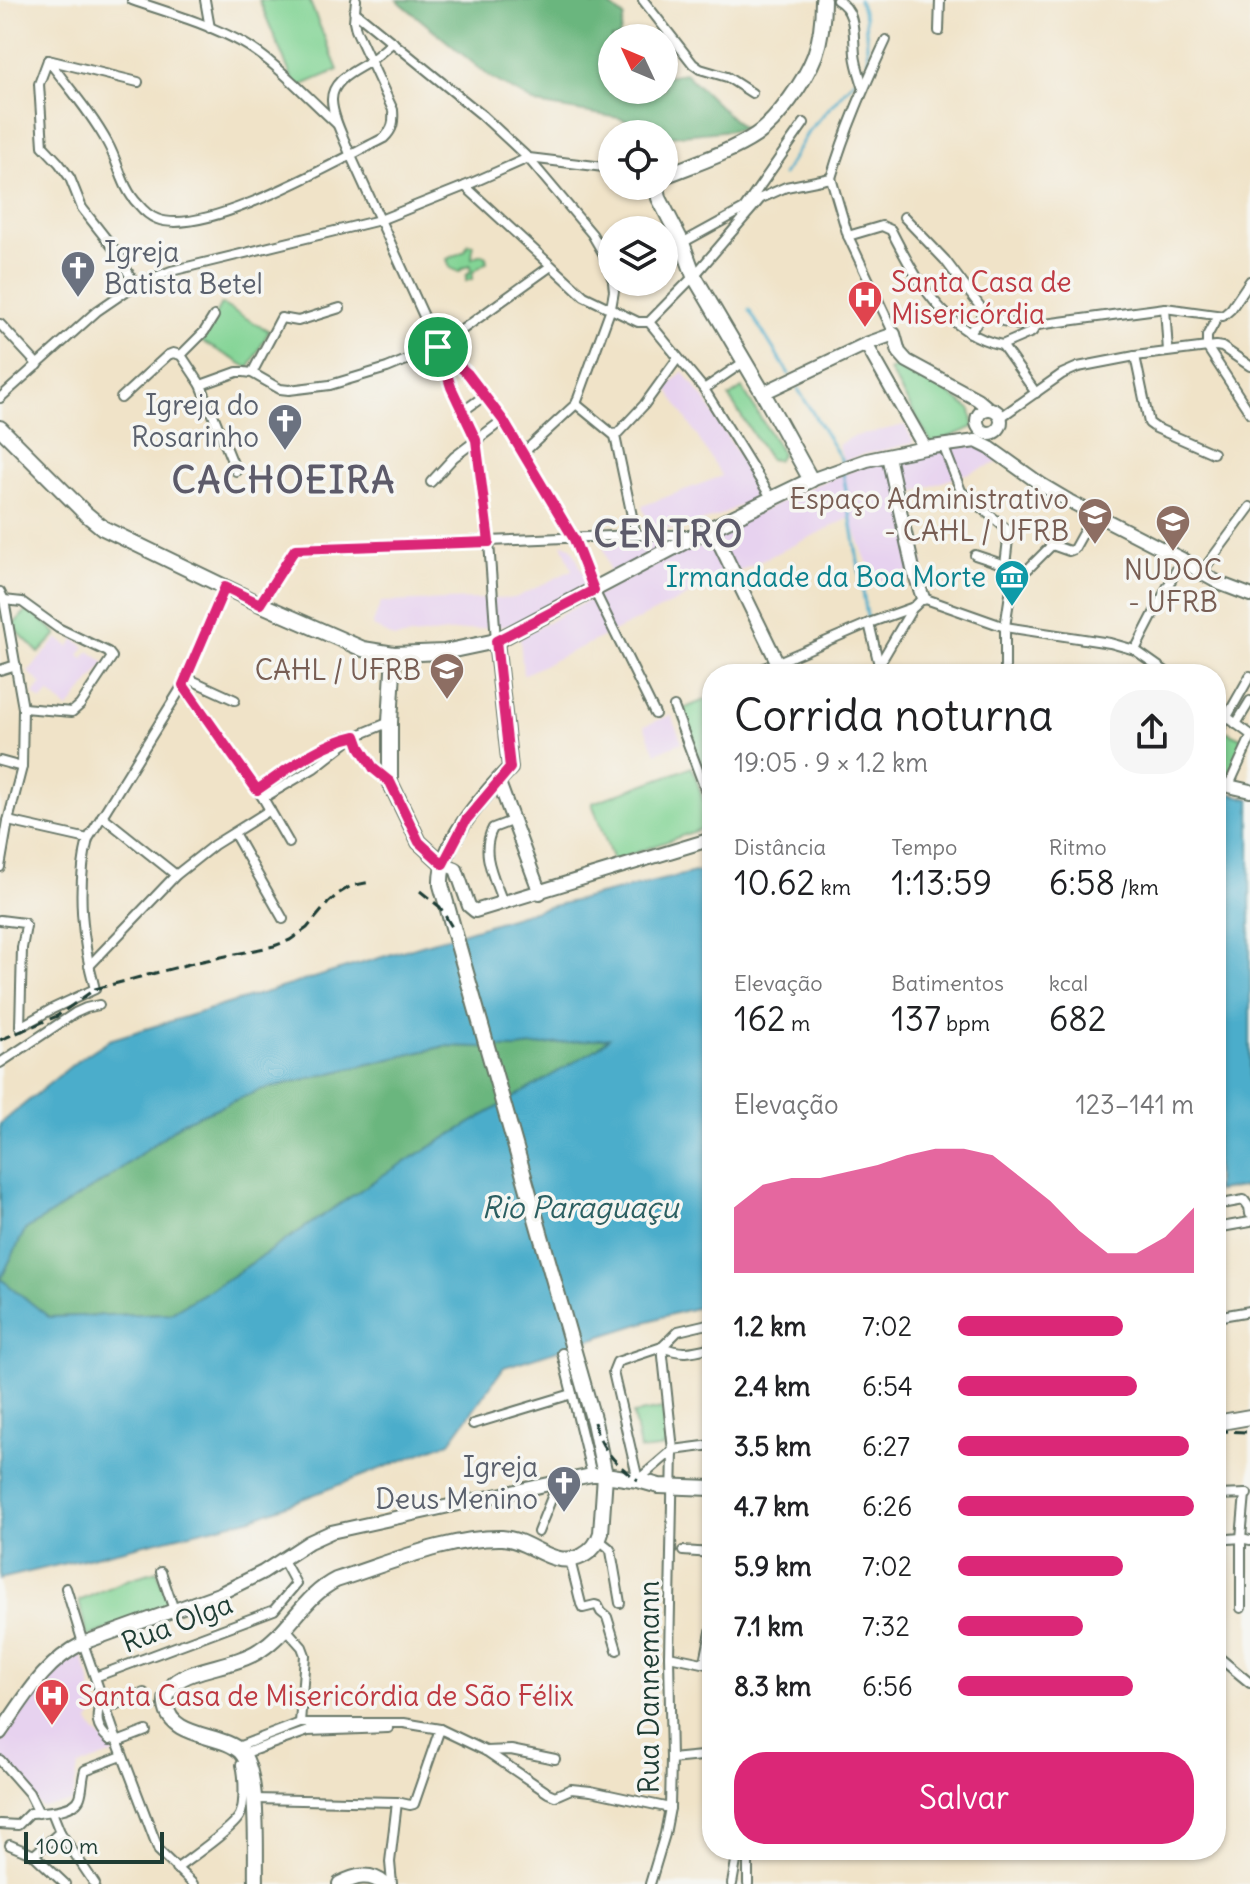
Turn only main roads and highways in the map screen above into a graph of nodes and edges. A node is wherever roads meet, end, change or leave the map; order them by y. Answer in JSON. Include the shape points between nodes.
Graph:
{"nodes":[{"id":1,"x":823,"y":0,"type":"edge"},
{"id":2,"x":678,"y":170,"type":"edge"},
{"id":3,"x":660,"y":200,"type":"edge"},
{"id":4,"x":0,"y":428,"type":"edge"},
{"id":5,"x":496,"y":641,"type":"junction"},
{"id":6,"x":394,"y":654,"type":"junction"},
{"id":7,"x":443,"y":864,"type":"junction"},
{"id":8,"x":1250,"y":1417,"type":"edge"},
{"id":9,"x":1226,"y":1421,"type":"edge"},
{"id":10,"x":598,"y":1475,"type":"junction"},
{"id":11,"x":702,"y":1488,"type":"edge"},
{"id":12,"x":256,"y":1884,"type":"edge"},
{"id":13,"x":340,"y":1884,"type":"edge"},
{"id":14,"x":384,"y":1884,"type":"edge"}],
"edges":[{"from":1,"to":2,"type":"main road","via":[[814,57],[772,121],[740,144]]},
{"from":3,"to":5,"type":"main road","via":[[694,276],[811,480]]},
{"from":4,"to":6,"type":"main road","via":[[103,528],[363,649]]},
{"from":5,"to":6,"type":"main road","via":[[444,652]]},
{"from":5,"to":7,"type":"main road","via":[[510,768],[466,820]]},
{"from":6,"to":7,"type":"main road","via":[[390,782],[419,842]]},
{"from":7,"to":10,"type":"main road","via":[[441,885],[452,927],[594,1422]]},
{"from":8,"to":9,"type":"main road"},
{"from":10,"to":11,"type":"main road"},
{"from":10,"to":12,"type":"main road","via":[[602,1525],[590,1551],[570,1560],[555,1558],[505,1538],[435,1548],[322,1587],[258,1652],[177,1682],[166,1704],[178,1724],[239,1750],[248,1765]]},
{"from":13,"to":14,"type":"main road","via":[[367,1876]]}]}
